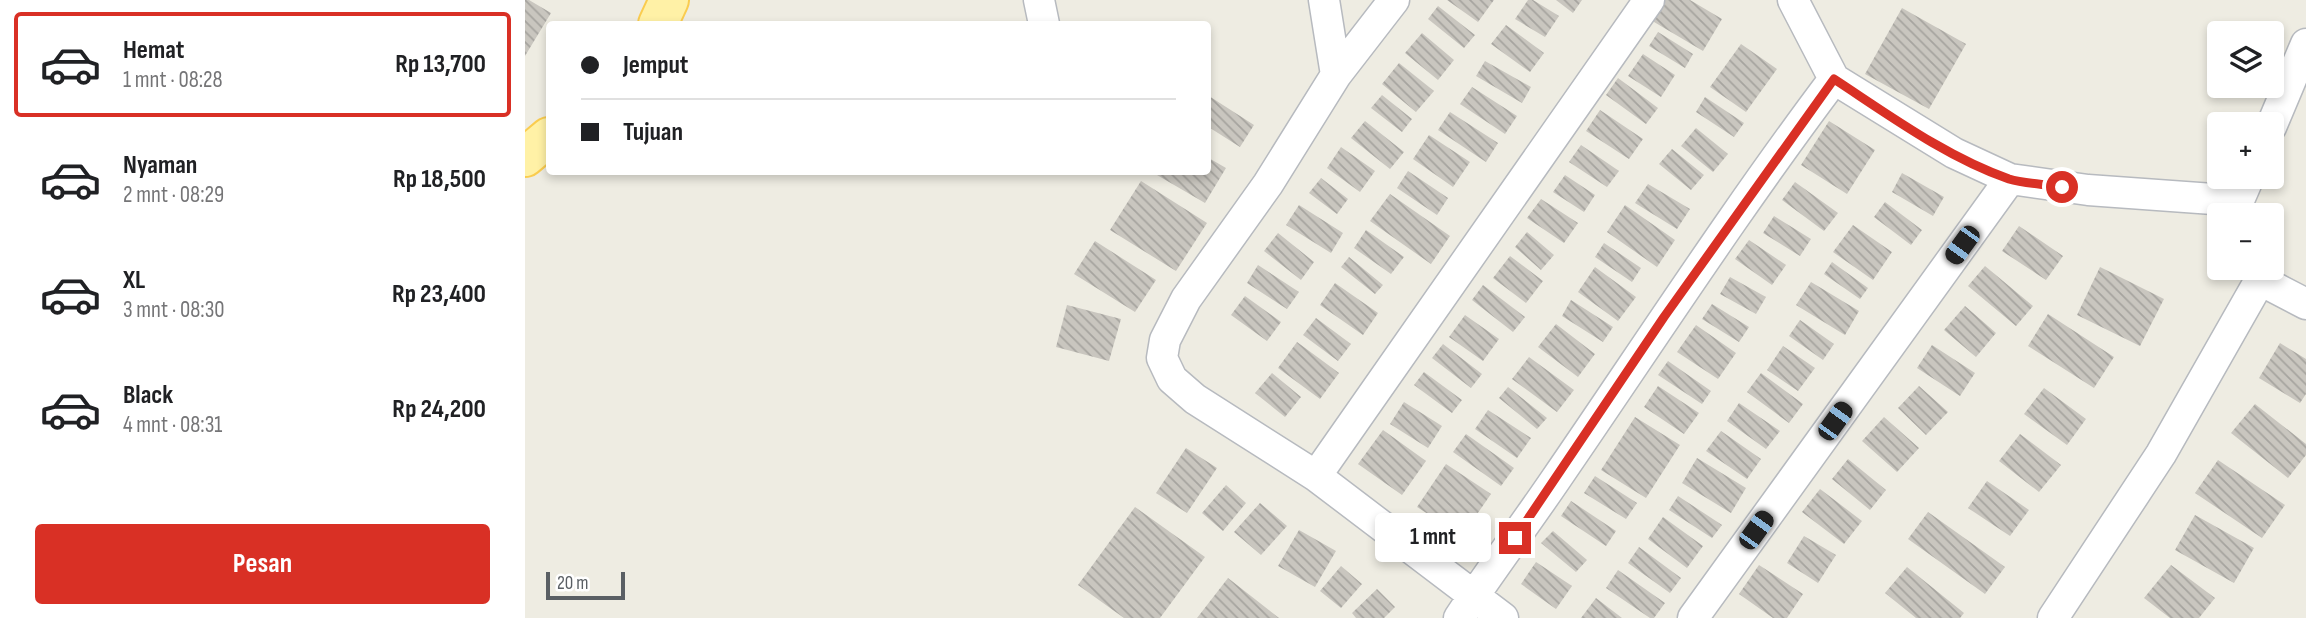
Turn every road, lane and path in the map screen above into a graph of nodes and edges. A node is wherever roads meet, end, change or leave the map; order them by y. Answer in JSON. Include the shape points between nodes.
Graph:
{"nodes":[{"id":1,"x":669,"y":0,"type":"edge"},
{"id":2,"x":1039,"y":0,"type":"edge"},
{"id":3,"x":1324,"y":0,"type":"edge"},
{"id":4,"x":1394,"y":0,"type":"edge"},
{"id":5,"x":1649,"y":0,"type":"edge"},
{"id":6,"x":1793,"y":0,"type":"edge"},
{"id":7,"x":660,"y":21,"type":"edge"},
{"id":8,"x":1043,"y":21,"type":"edge"},
{"id":9,"x":2306,"y":44,"type":"edge"},
{"id":10,"x":1336,"y":75,"type":"junction"},
{"id":11,"x":1834,"y":79,"type":"junction"},
{"id":12,"x":2277,"y":112,"type":"edge"},
{"id":13,"x":546,"y":140,"type":"edge"},
{"id":14,"x":525,"y":157,"type":"edge"},
{"id":15,"x":2010,"y":179,"type":"junction"},
{"id":16,"x":2222,"y":203,"type":"edge"},
{"id":17,"x":2256,"y":280,"type":"edge"},
{"id":18,"x":2269,"y":280,"type":"edge"},
{"id":19,"x":2306,"y":303,"type":"edge"},
{"id":20,"x":1316,"y":476,"type":"junction"},
{"id":21,"x":1466,"y":607,"type":"edge"},
{"id":22,"x":1503,"y":618,"type":"edge"},
{"id":23,"x":1693,"y":618,"type":"edge"},
{"id":24,"x":2053,"y":618,"type":"edge"}],
"edges":[{"from":1,"to":7,"type":"main road"},
{"from":2,"to":8,"type":"street"},
{"from":3,"to":10,"type":"street"},
{"from":4,"to":10,"type":"street"},
{"from":5,"to":20,"type":"street"},
{"from":6,"to":11,"type":"street"},
{"from":9,"to":12,"type":"street"},
{"from":10,"to":20,"type":"street","via":[[1268,184],[1187,299],[1165,340],[1162,358],[1172,379],[1195,399]]},
{"from":11,"to":15,"type":"street","via":[[1954,153]]},
{"from":11,"to":21,"type":"street"},
{"from":13,"to":14,"type":"main road"},
{"from":15,"to":16,"type":"street"},
{"from":15,"to":23,"type":"street"},
{"from":17,"to":24,"type":"street","via":[[2161,454]]},
{"from":18,"to":19,"type":"street"},
{"from":20,"to":21,"type":"street"},
{"from":21,"to":22,"type":"street"}]}
